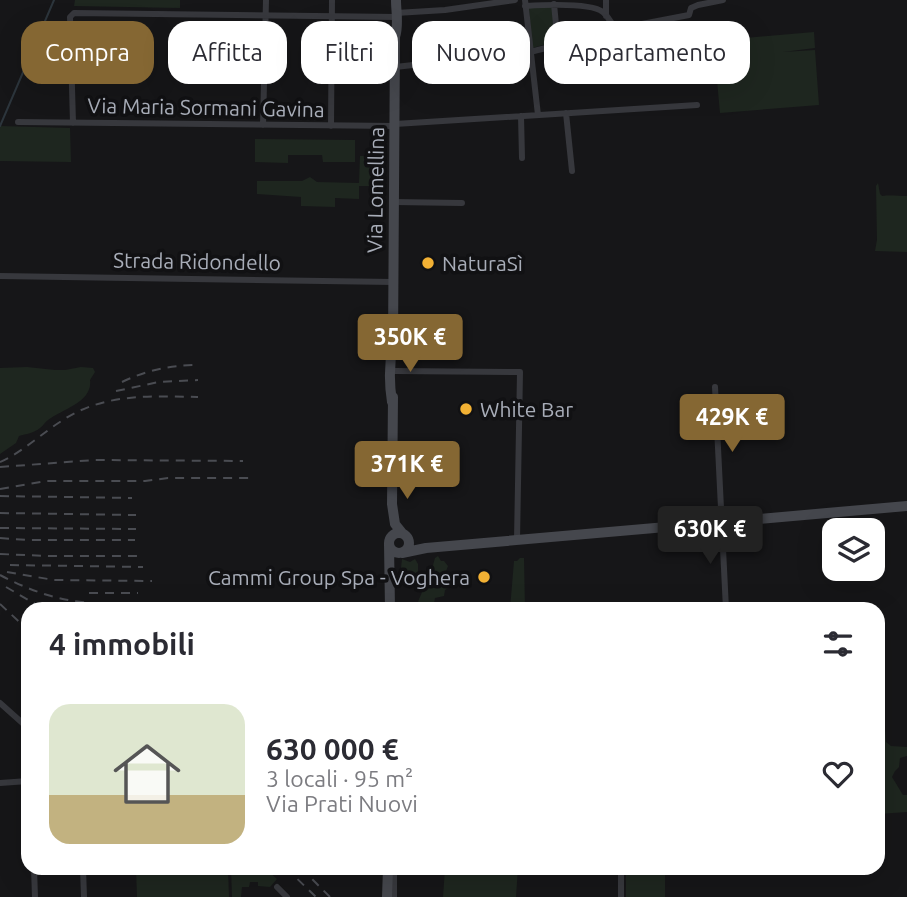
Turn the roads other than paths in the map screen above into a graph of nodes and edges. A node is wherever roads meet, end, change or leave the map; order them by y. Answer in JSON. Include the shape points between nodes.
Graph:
{"nodes":[{"id":1,"x":266,"y":0,"type":"edge"},
{"id":2,"x":332,"y":0,"type":"edge"},
{"id":3,"x":396,"y":0,"type":"edge"},
{"id":4,"x":515,"y":0,"type":"edge"},
{"id":5,"x":606,"y":0,"type":"edge"},
{"id":6,"x":690,"y":0,"type":"edge"},
{"id":7,"x":723,"y":0,"type":"edge"},
{"id":8,"x":525,"y":3,"type":"edge"},
{"id":9,"x":554,"y":4,"type":"junction"},
{"id":10,"x":691,"y":8,"type":"junction"},
{"id":11,"x":266,"y":15,"type":"junction"},
{"id":12,"x":332,"y":16,"type":"junction"},
{"id":13,"x":396,"y":16,"type":"junction"},
{"id":14,"x":607,"y":17,"type":"junction"},
{"id":15,"x":397,"y":21,"type":"edge"},
{"id":16,"x":527,"y":21,"type":"edge"},
{"id":17,"x":556,"y":21,"type":"edge"},
{"id":18,"x":610,"y":21,"type":"edge"},
{"id":19,"x":660,"y":21,"type":"edge"},
{"id":20,"x":544,"y":48,"type":"edge"},
{"id":21,"x":530,"y":52,"type":"joint"},
{"id":22,"x":395,"y":84,"type":"edge"},
{"id":23,"x":697,"y":105,"type":"dead end"},
{"id":24,"x":566,"y":113,"type":"junction"},
{"id":25,"x":538,"y":115,"type":"junction"},
{"id":26,"x":521,"y":116,"type":"junction"},
{"id":27,"x":18,"y":122,"type":"dead end"},
{"id":28,"x":74,"y":123,"type":"junction"},
{"id":29,"x":264,"y":125,"type":"junction"},
{"id":30,"x":395,"y":125,"type":"junction"},
{"id":31,"x":331,"y":126,"type":"junction"},
{"id":32,"x":522,"y":158,"type":"dead end"},
{"id":33,"x":572,"y":171,"type":"dead end"},
{"id":34,"x":394,"y":202,"type":"junction"},
{"id":35,"x":462,"y":203,"type":"dead end"},
{"id":36,"x":0,"y":276,"type":"edge"},
{"id":37,"x":393,"y":282,"type":"junction"},
{"id":38,"x":393,"y":345,"type":"junction"},
{"id":39,"x":395,"y":371,"type":"junction"},
{"id":40,"x":715,"y":387,"type":"dead end"},
{"id":41,"x":392,"y":402,"type":"junction"},
{"id":42,"x":391,"y":477,"type":"junction"},
{"id":43,"x":907,"y":506,"type":"edge"},
{"id":44,"x":722,"y":522,"type":"junction"},
{"id":45,"x":405,"y":537,"type":"junction"},
{"id":46,"x":517,"y":540,"type":"junction"},
{"id":47,"x":389,"y":541,"type":"junction"},
{"id":48,"x":426,"y":548,"type":"junction"},
{"id":49,"x":401,"y":553,"type":"junction"},
{"id":50,"x":390,"y":579,"type":"junction"},
{"id":51,"x":390,"y":602,"type":"edge"},
{"id":52,"x":726,"y":602,"type":"edge"},
{"id":53,"x":0,"y":703,"type":"edge"},
{"id":54,"x":21,"y":722,"type":"edge"},
{"id":55,"x":21,"y":782,"type":"edge"},
{"id":56,"x":0,"y":783,"type":"edge"},
{"id":57,"x":34,"y":875,"type":"edge"},
{"id":58,"x":83,"y":875,"type":"edge"},
{"id":59,"x":388,"y":875,"type":"edge"},
{"id":60,"x":394,"y":875,"type":"edge"},
{"id":61,"x":621,"y":875,"type":"edge"},
{"id":62,"x":278,"y":887,"type":"dead end"},
{"id":63,"x":35,"y":897,"type":"edge"},
{"id":64,"x":84,"y":897,"type":"edge"},
{"id":65,"x":287,"y":897,"type":"edge"},
{"id":66,"x":387,"y":897,"type":"edge"},
{"id":67,"x":394,"y":897,"type":"edge"},
{"id":68,"x":621,"y":897,"type":"edge"}],
"edges":[{"from":1,"to":11,"type":"street"},
{"from":2,"to":12,"type":"street"},
{"from":3,"to":13,"type":"main road","name":"Via Lomellina"},
{"from":4,"to":13,"type":"street"},
{"from":5,"to":14,"type":"street"},
{"from":6,"to":10,"type":"street"},
{"from":7,"to":10,"type":"street"},
{"from":8,"to":9,"type":"street"},
{"from":8,"to":16,"type":"street"},
{"from":9,"to":14,"type":"street","via":[[596,9]]},
{"from":9,"to":17,"type":"street"},
{"from":10,"to":19,"type":"street","via":[[689,15]]},
{"from":11,"to":12,"type":"street"},
{"from":11,"to":28,"type":"street","via":[[74,13],[70,18]]},
{"from":11,"to":29,"type":"street"},
{"from":12,"to":13,"type":"street"},
{"from":12,"to":31,"type":"street"},
{"from":13,"to":15,"type":"main road","name":"Via Lomellina"},
{"from":14,"to":18,"type":"street"},
{"from":20,"to":21,"type":"street"},
{"from":21,"to":25,"type":"street"},
{"from":22,"to":30,"type":"main road","name":"Via Lomellina"},
{"from":23,"to":24,"type":"street","name":"Via Maria Sormani Gavina"},
{"from":24,"to":25,"type":"street","name":"Via Maria Sormani Gavina"},
{"from":24,"to":33,"type":"street"},
{"from":25,"to":26,"type":"street","name":"Via Maria Sormani Gavina"},
{"from":26,"to":30,"type":"street","name":"Via Maria Sormani Gavina"},
{"from":26,"to":32,"type":"street"},
{"from":27,"to":28,"type":"street","name":"Via Maria Sormani Gavina"},
{"from":28,"to":29,"type":"street","name":"Via Maria Sormani Gavina"},
{"from":29,"to":31,"type":"street","name":"Via Maria Sormani Gavina"},
{"from":30,"to":31,"type":"street","name":"Via Maria Sormani Gavina"},
{"from":30,"to":34,"type":"main road","name":"Via Lomellina"},
{"from":34,"to":35,"type":"street"},
{"from":34,"to":37,"type":"main road","name":"Via Lomellina"},
{"from":36,"to":37,"type":"street","name":"Strada Ridondello"},
{"from":37,"to":38,"type":"main road","name":"Via Lomellina"},
{"from":38,"to":39,"type":"main road","name":"Via Lomellina"},
{"from":38,"to":41,"type":"main road","name":"Via Lomellina"},
{"from":39,"to":41,"type":"main road","name":"Via Lomellina"},
{"from":39,"to":46,"type":"street","via":[[520,372]]},
{"from":40,"to":44,"type":"street"},
{"from":41,"to":42,"type":"main road","name":"Via Lomellina"},
{"from":42,"to":45,"type":"main road","name":"Via Lomellina","via":[[393,519]]},
{"from":42,"to":47,"type":"main road","name":"Via Lomellina"},
{"from":43,"to":44,"type":"main road"},
{"from":44,"to":46,"type":"main road"},
{"from":44,"to":52,"type":"street"},
{"from":45,"to":47,"type":"main road","via":[[396,534]]},
{"from":45,"to":48,"type":"main road"},
{"from":45,"to":49,"type":"main road","name":"Via Lomellina","via":[[407,549]]},
{"from":46,"to":48,"type":"main road"},
{"from":47,"to":49,"type":"main road","via":[[393,552]]},
{"from":47,"to":50,"type":"main road","name":"Via Lomellina"},
{"from":48,"to":49,"type":"main road"},
{"from":49,"to":50,"type":"main road","name":"Via Lomellina"},
{"from":50,"to":51,"type":"main road","name":"Via Lomellina"},
{"from":53,"to":54,"type":"street"},
{"from":55,"to":56,"type":"street"},
{"from":57,"to":63,"type":"street"},
{"from":58,"to":64,"type":"street"},
{"from":59,"to":66,"type":"main road"},
{"from":60,"to":67,"type":"street"},
{"from":61,"to":68,"type":"street"},
{"from":62,"to":65,"type":"street"}]}
